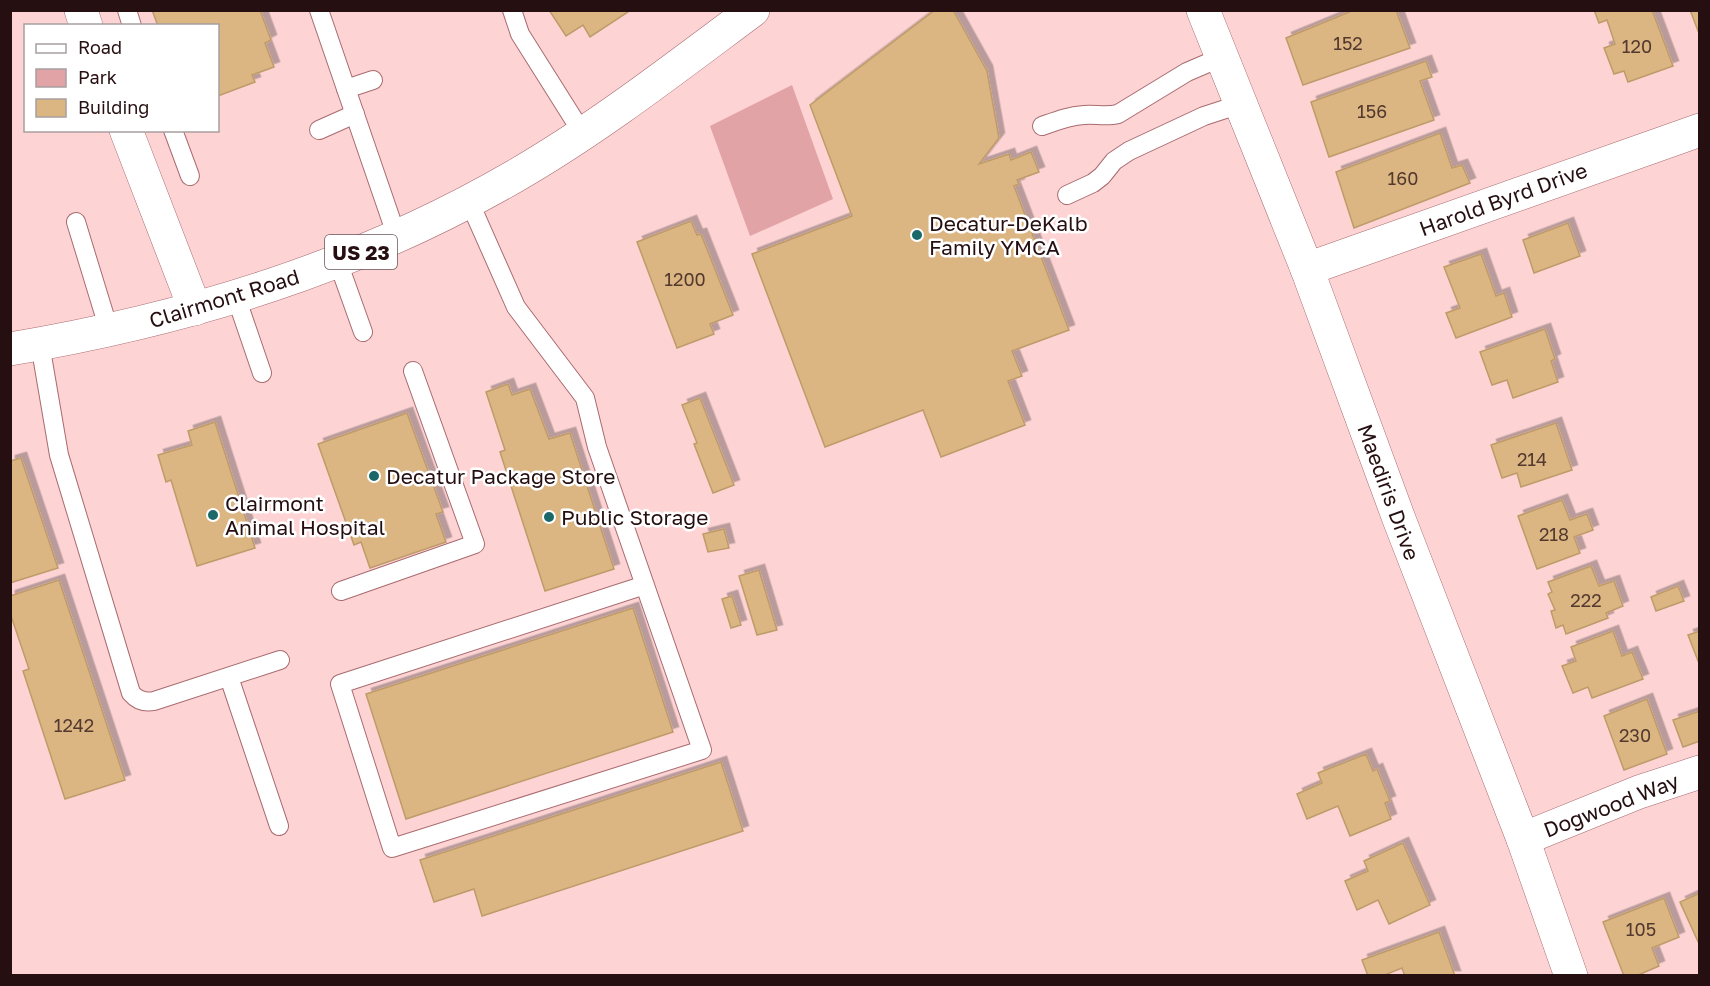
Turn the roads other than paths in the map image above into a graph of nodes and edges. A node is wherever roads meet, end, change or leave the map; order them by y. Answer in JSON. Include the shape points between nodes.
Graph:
{"nodes":[{"id":1,"x":319,"y":10,"type":"edge"},
{"id":2,"x":512,"y":10,"type":"edge"},
{"id":3,"x":753,"y":10,"type":"edge"},
{"id":4,"x":1203,"y":10,"type":"edge"},
{"id":5,"x":1222,"y":57,"type":"junction"},
{"id":6,"x":373,"y":80,"type":"dead end"},
{"id":7,"x":346,"y":89,"type":"junction"},
{"id":8,"x":1240,"y":104,"type":"junction"},
{"id":9,"x":355,"y":114,"type":"junction"},
{"id":10,"x":1042,"y":126,"type":"dead end"},
{"id":11,"x":319,"y":130,"type":"dead end"},
{"id":12,"x":1700,"y":130,"type":"edge"},
{"id":13,"x":127,"y":132,"type":"edge"},
{"id":14,"x":174,"y":132,"type":"edge"},
{"id":15,"x":583,"y":134,"type":"junction"},
{"id":16,"x":190,"y":176,"type":"dead end"},
{"id":17,"x":1067,"y":195,"type":"dead end"},
{"id":18,"x":469,"y":201,"type":"junction"},
{"id":19,"x":76,"y":222,"type":"dead end"},
{"id":20,"x":397,"y":237,"type":"junction"},
{"id":21,"x":338,"y":262,"type":"junction"},
{"id":22,"x":1307,"y":269,"type":"junction"},
{"id":23,"x":236,"y":297,"type":"junction"},
{"id":24,"x":195,"y":309,"type":"junction"},
{"id":25,"x":109,"y":330,"type":"junction"},
{"id":26,"x":363,"y":332,"type":"dead end"},
{"id":27,"x":25,"y":346,"type":"edge"},
{"id":28,"x":413,"y":371,"type":"dead end"},
{"id":29,"x":262,"y":373,"type":"dead end"},
{"id":30,"x":645,"y":585,"type":"junction"},
{"id":31,"x":340,"y":591,"type":"dead end"},
{"id":32,"x":280,"y":660,"type":"dead end"},
{"id":33,"x":229,"y":676,"type":"junction"},
{"id":34,"x":1700,"y":772,"type":"edge"},
{"id":35,"x":279,"y":826,"type":"dead end"},
{"id":36,"x":1522,"y":839,"type":"junction"},
{"id":37,"x":1571,"y":975,"type":"edge"}],
"edges":[{"from":1,"to":7,"type":"lane"},
{"from":2,"to":15,"type":"lane","via":[[520,34]]},
{"from":3,"to":15,"type":"street","name":"Clairmont Road","number":"US 23"},
{"from":4,"to":5,"type":"street","name":"Maediris Drive"},
{"from":5,"to":8,"type":"street","name":"Maediris Drive"},
{"from":5,"to":10,"type":"lane","via":[[1187,72],[1118,114],[1068,116]]},
{"from":6,"to":7,"type":"lane"},
{"from":7,"to":9,"type":"lane"},
{"from":8,"to":17,"type":"lane","via":[[1129,151],[1093,183]]},
{"from":8,"to":22,"type":"street","name":"Maediris Drive"},
{"from":9,"to":11,"type":"lane"},
{"from":9,"to":20,"type":"lane"},
{"from":12,"to":22,"type":"street","name":"Harold Byrd Drive"},
{"from":13,"to":24,"type":"street"},
{"from":14,"to":16,"type":"lane"},
{"from":15,"to":18,"type":"street","name":"Clairmont Road","number":"US 23"},
{"from":18,"to":20,"type":"street","name":"Clairmont Road","number":"US 23"},
{"from":18,"to":30,"type":"lane","via":[[516,307],[585,398],[597,447]]},
{"from":19,"to":25,"type":"lane"},
{"from":20,"to":21,"type":"street","name":"Clairmont Road","number":"US 23"},
{"from":21,"to":23,"type":"street","name":"Clairmont Road","number":"US 23"},
{"from":21,"to":26,"type":"lane"},
{"from":22,"to":36,"type":"street","name":"Maediris Drive"},
{"from":23,"to":24,"type":"street","name":"Clairmont Road","number":"US 23"},
{"from":23,"to":29,"type":"lane"},
{"from":24,"to":25,"type":"street","name":"Clairmont Road","number":"US 23"},
{"from":25,"to":27,"type":"street","name":"Clairmont Road","number":"US 23"},
{"from":27,"to":33,"type":"lane","via":[[131,693],[148,702]]},
{"from":28,"to":31,"type":"lane","via":[[475,544]]},
{"from":30,"to":30,"type":"lane","via":[[702,750],[392,848],[340,684]]},
{"from":32,"to":33,"type":"lane"},
{"from":33,"to":35,"type":"lane"},
{"from":34,"to":36,"type":"street","name":"Dogwood Way"},
{"from":36,"to":37,"type":"street","name":"Maediris Drive"}]}
